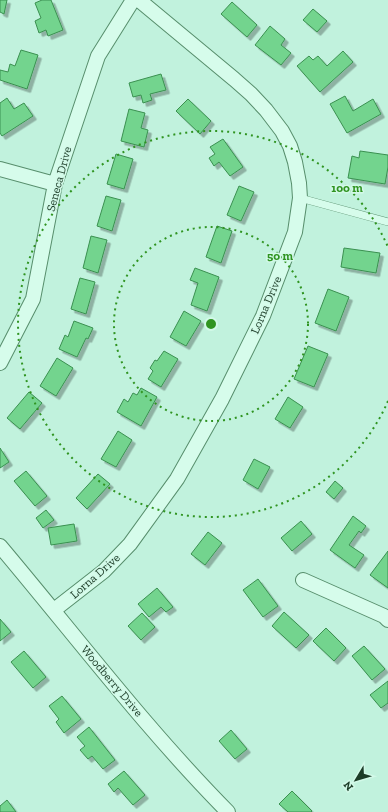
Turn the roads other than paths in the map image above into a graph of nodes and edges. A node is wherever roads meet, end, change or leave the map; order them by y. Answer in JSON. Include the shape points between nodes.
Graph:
{"nodes":[{"id":1,"x":133,"y":0,"type":"edge"},
{"id":2,"x":139,"y":0,"type":"edge"},
{"id":3,"x":0,"y":169,"type":"edge"},
{"id":4,"x":55,"y":184,"type":"junction"},
{"id":5,"x":300,"y":198,"type":"junction"},
{"id":6,"x":388,"y":222,"type":"edge"},
{"id":7,"x":0,"y":363,"type":"edge"},
{"id":8,"x":0,"y":546,"type":"edge"},
{"id":9,"x":303,"y":580,"type":"dead end"},
{"id":10,"x":54,"y":610,"type":"junction"},
{"id":11,"x":388,"y":620,"type":"edge"},
{"id":12,"x":228,"y":812,"type":"edge"}],
"edges":[{"from":1,"to":4,"type":"street","name":"Seneca Drive","via":[[98,56]]},
{"from":2,"to":5,"type":"street","name":"Lorna Drive","via":[[234,79],[266,110],[290,146]]},
{"from":3,"to":4,"type":"street"},
{"from":4,"to":7,"type":"street","name":"Seneca Drive","via":[[33,299]]},
{"from":5,"to":6,"type":"lane"},
{"from":5,"to":10,"type":"street","name":"Lorna Drive","via":[[295,232],[263,316],[222,399],[177,479],[130,544],[104,571]]},
{"from":8,"to":10,"type":"street","name":"Woodberry Drive"},
{"from":9,"to":11,"type":"street"},
{"from":10,"to":12,"type":"street","name":"Woodberry Drive","via":[[183,765]]}]}
